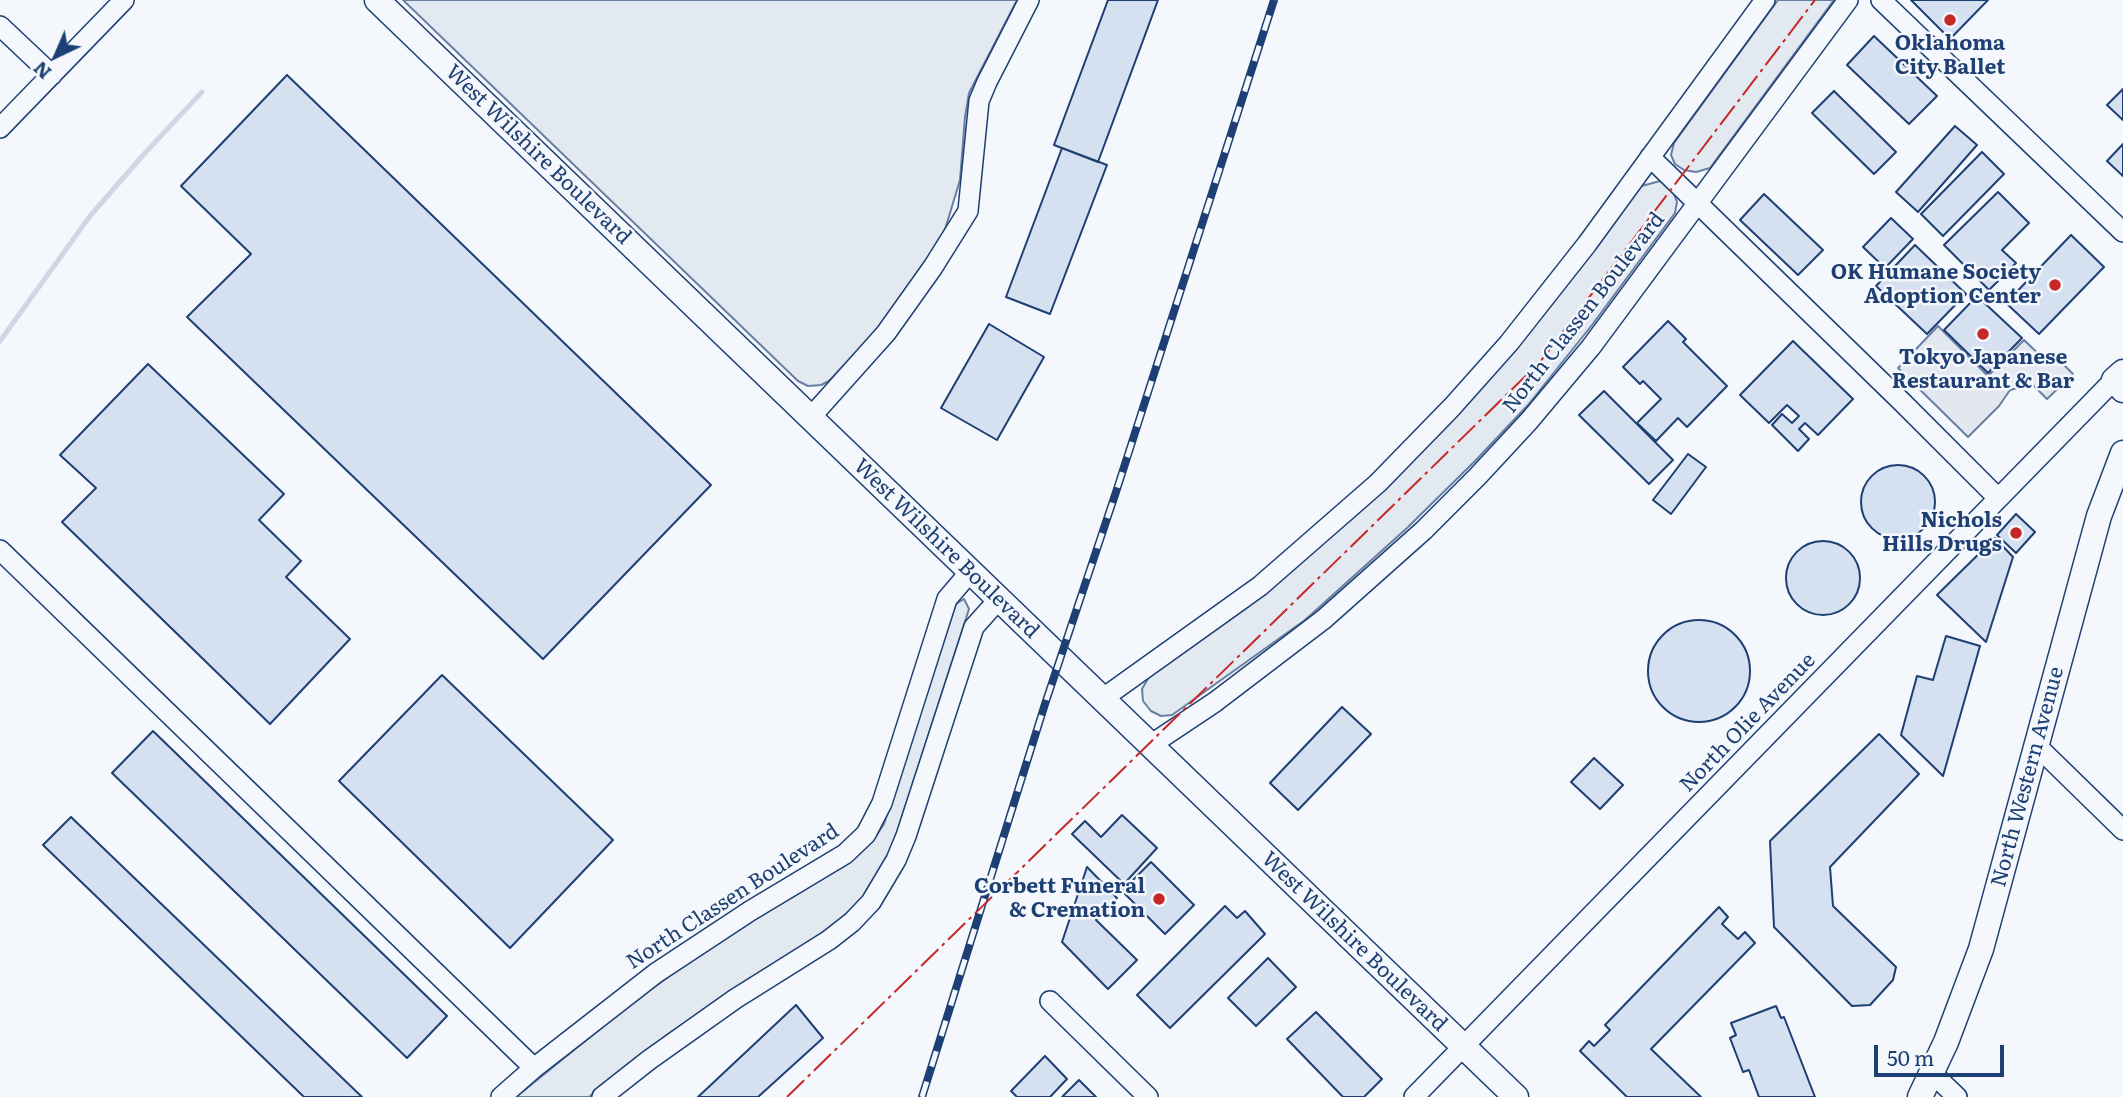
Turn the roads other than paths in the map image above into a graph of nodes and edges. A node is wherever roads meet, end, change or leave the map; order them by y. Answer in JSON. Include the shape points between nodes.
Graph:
{"nodes":[{"id":1,"x":124,"y":0,"type":"edge"},
{"id":2,"x":377,"y":0,"type":"edge"},
{"id":3,"x":1029,"y":0,"type":"edge"},
{"id":4,"x":1766,"y":0,"type":"edge"},
{"id":5,"x":1848,"y":0,"type":"edge"},
{"id":6,"x":1881,"y":0,"type":"edge"},
{"id":7,"x":0,"y":26,"type":"edge"},
{"id":8,"x":52,"y":75,"type":"junction"},
{"id":9,"x":0,"y":128,"type":"edge"},
{"id":10,"x":1650,"y":157,"type":"junction"},
{"id":11,"x":1698,"y":204,"type":"junction"},
{"id":12,"x":2123,"y":232,"type":"edge"},
{"id":13,"x":2120,"y":381,"type":"edge"},
{"id":14,"x":810,"y":418,"type":"junction"},
{"id":15,"x":2123,"y":453,"type":"edge"},
{"id":16,"x":1998,"y":498,"type":"junction"},
{"id":17,"x":0,"y":550,"type":"edge"},
{"id":18,"x":970,"y":572,"type":"junction"},
{"id":19,"x":999,"y":599,"type":"junction"},
{"id":20,"x":1102,"y":699,"type":"junction"},
{"id":21,"x":1149,"y":746,"type":"junction"},
{"id":22,"x":2036,"y":746,"type":"junction"},
{"id":23,"x":2123,"y":830,"type":"edge"},
{"id":24,"x":1050,"y":1001,"type":"dead end"},
{"id":25,"x":1464,"y":1048,"type":"junction"},
{"id":26,"x":534,"y":1068,"type":"junction"},
{"id":27,"x":1932,"y":1073,"type":"junction"},
{"id":28,"x":501,"y":1097,"type":"edge"},
{"id":29,"x":602,"y":1097,"type":"edge"},
{"id":30,"x":1148,"y":1097,"type":"edge"},
{"id":31,"x":1415,"y":1097,"type":"edge"},
{"id":32,"x":1516,"y":1097,"type":"edge"},
{"id":33,"x":1920,"y":1097,"type":"edge"},
{"id":34,"x":1957,"y":1097,"type":"edge"}],
"edges":[{"from":1,"to":8,"type":"street"},
{"from":2,"to":14,"type":"main road","name":"West Wilshire Boulevard"},
{"from":3,"to":14,"type":"street","via":[[979,101],[968,211],[886,333]]},
{"from":4,"to":10,"type":"street","name":"North Classen Boulevard"},
{"from":5,"to":11,"type":"street","name":"North Classen Boulevard"},
{"from":6,"to":12,"type":"street"},
{"from":7,"to":8,"type":"street"},
{"from":8,"to":9,"type":"street"},
{"from":10,"to":11,"type":"street"},
{"from":10,"to":20,"type":"street","name":"North Classen Boulevard","via":[[1509,343],[1386,475],[1260,586]]},
{"from":11,"to":16,"type":"street"},
{"from":11,"to":21,"type":"street","name":"North Classen Boulevard","via":[[1591,347],[1529,421],[1433,522],[1324,619]]},
{"from":13,"to":16,"type":"street","name":"North Olie Avenue"},
{"from":14,"to":18,"type":"main road","name":"West Wilshire Boulevard"},
{"from":15,"to":22,"type":"main road","name":"North Western Avenue","via":[[2099,516]]},
{"from":16,"to":25,"type":"street","name":"North Olie Avenue"},
{"from":17,"to":26,"type":"street"},
{"from":18,"to":19,"type":"main road","name":"West Wilshire Boulevard"},
{"from":18,"to":26,"type":"street","name":"North Classen Boulevard","via":[[947,599],[882,803],[866,834],[845,854],[656,973]]},
{"from":19,"to":20,"type":"main road","name":"West Wilshire Boulevard"},
{"from":19,"to":29,"type":"street","via":[[974,627],[906,836],[871,902],[829,940],[735,999]]},
{"from":20,"to":21,"type":"main road","name":"West Wilshire Boulevard"},
{"from":21,"to":25,"type":"main road","name":"West Wilshire Boulevard"},
{"from":22,"to":23,"type":"street"},
{"from":22,"to":27,"type":"main road","name":"North Western Avenue","via":[[1981,949]]},
{"from":24,"to":30,"type":"street"},
{"from":25,"to":31,"type":"street","name":"North Olie Avenue"},
{"from":25,"to":32,"type":"main road","name":"West Wilshire Boulevard"},
{"from":26,"to":28,"type":"street","name":"North Classen Boulevard"},
{"from":27,"to":33,"type":"main road","name":"North Western Avenue"},
{"from":27,"to":34,"type":"street"}]}
